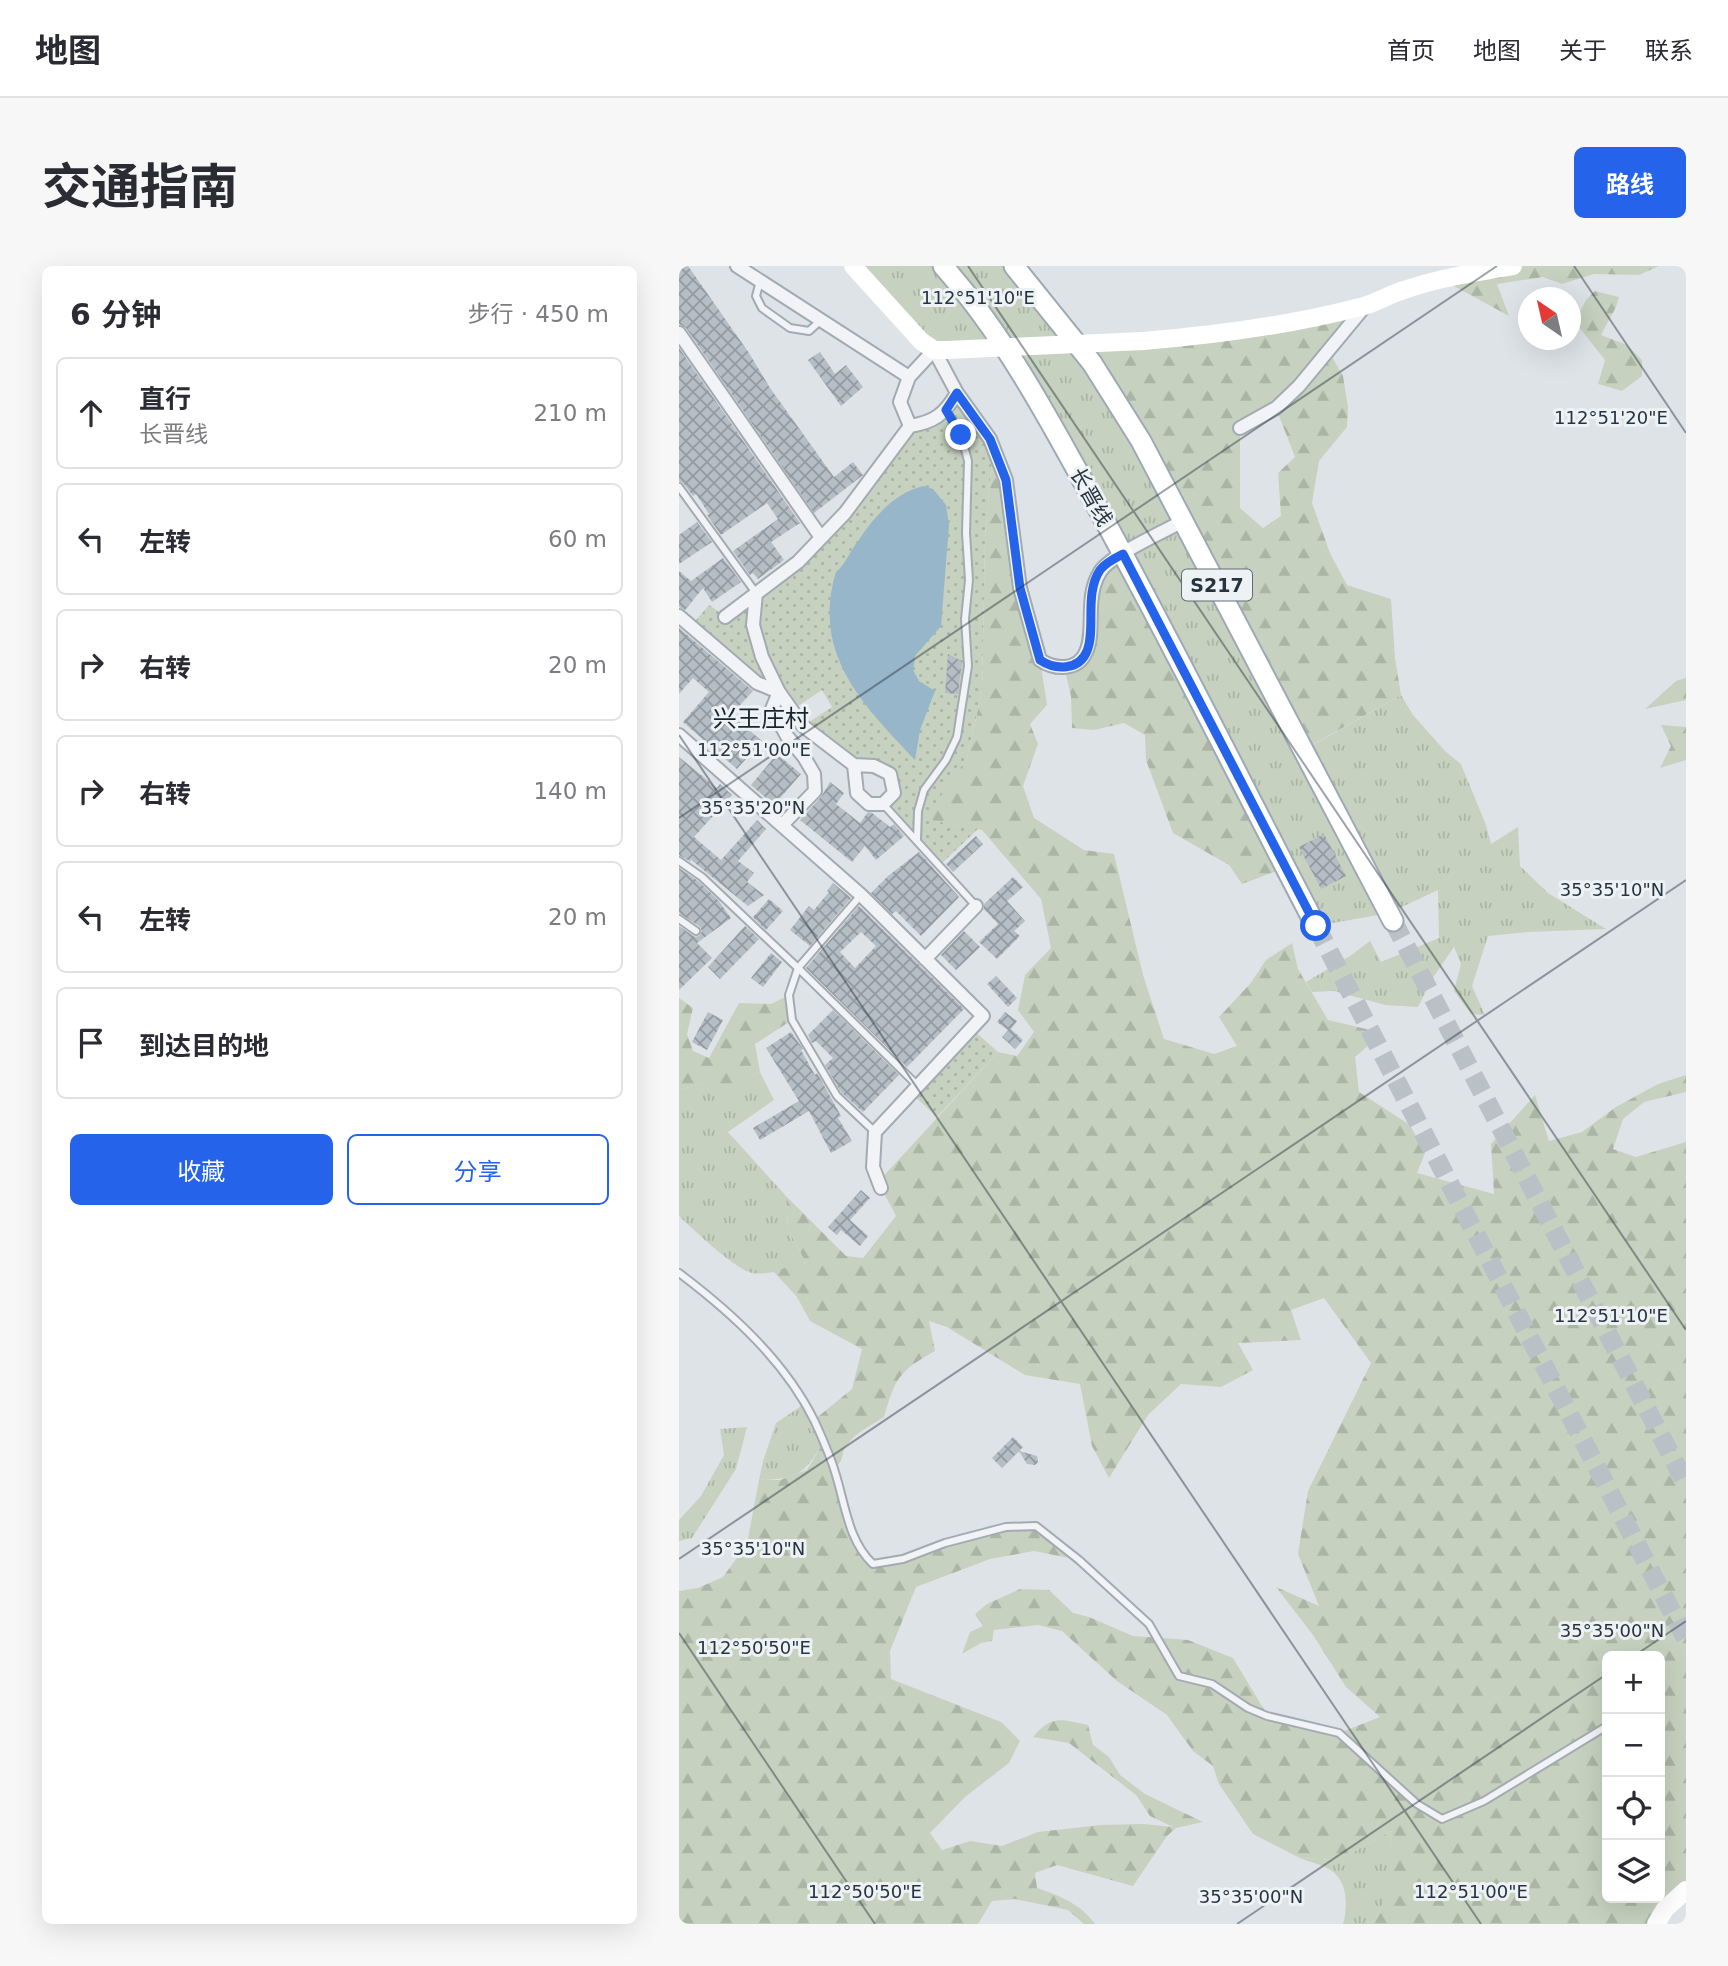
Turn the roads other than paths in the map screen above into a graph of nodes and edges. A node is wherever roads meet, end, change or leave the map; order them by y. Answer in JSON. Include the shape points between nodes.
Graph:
{"nodes":[{"id":1,"x":737,"y":266,"type":"edge"},
{"id":2,"x":853,"y":266,"type":"edge"},
{"id":3,"x":943,"y":266,"type":"edge"},
{"id":4,"x":1014,"y":266,"type":"edge"},
{"id":5,"x":1513,"y":266,"type":"edge"},
{"id":6,"x":761,"y":280,"type":"junction"},
{"id":7,"x":1366,"y":305,"type":"junction"},
{"id":8,"x":822,"y":320,"type":"junction"},
{"id":9,"x":679,"y":333,"type":"edge"},
{"id":10,"x":940,"y":350,"type":"junction"},
{"id":11,"x":909,"y":377,"type":"junction"},
{"id":12,"x":957,"y":393,"type":"junction"},
{"id":13,"x":946,"y":410,"type":"junction"},
{"id":14,"x":910,"y":426,"type":"junction"},
{"id":15,"x":1240,"y":428,"type":"dead end"},
{"id":16,"x":679,"y":487,"type":"edge"},
{"id":17,"x":1183,"y":521,"type":"junction"},
{"id":18,"x":820,"y":536,"type":"junction"},
{"id":19,"x":1123,"y":554,"type":"junction"},
{"id":20,"x":756,"y":593,"type":"junction"},
{"id":21,"x":679,"y":616,"type":"edge"},
{"id":22,"x":725,"y":617,"type":"dead end"},
{"id":23,"x":779,"y":692,"type":"junction"},
{"id":24,"x":679,"y":735,"type":"edge"},
{"id":25,"x":854,"y":765,"type":"junction"},
{"id":26,"x":883,"y":804,"type":"junction"},
{"id":27,"x":782,"y":825,"type":"junction"},
{"id":28,"x":917,"y":840,"type":"junction"},
{"id":29,"x":679,"y":861,"type":"edge"},
{"id":30,"x":861,"y":895,"type":"junction"},
{"id":31,"x":976,"y":906,"type":"joint"},
{"id":32,"x":679,"y":919,"type":"edge"},
{"id":33,"x":1393,"y":921,"type":"tunnel mouth"},
{"id":34,"x":1316,"y":926,"type":"tunnel mouth"},
{"id":35,"x":695,"y":931,"type":"dead end"},
{"id":36,"x":925,"y":959,"type":"junction"},
{"id":37,"x":797,"y":968,"type":"junction"},
{"id":38,"x":917,"y":1086,"type":"junction"},
{"id":39,"x":875,"y":1132,"type":"junction"},
{"id":40,"x":881,"y":1188,"type":"dead end"},
{"id":41,"x":679,"y":1273,"type":"edge"},
{"id":42,"x":1602,"y":1729,"type":"edge"},
{"id":43,"x":1686,"y":1890,"type":"edge"},
{"id":44,"x":1656,"y":1924,"type":"edge"}],
"edges":[{"from":1,"to":6,"type":"street"},
{"from":2,"to":10,"type":"main road","via":[[921,341]]},
{"from":3,"to":19,"type":"main road","name":"长晋线","number":"S217","via":[[1015,362]]},
{"from":4,"to":17,"type":"main road","number":"S217","via":[[1092,363],[1141,441]]},
{"from":5,"to":7,"type":"main road","via":[[1450,277]]},
{"from":6,"to":8,"type":"street"},
{"from":6,"to":8,"type":"lane","via":[[756,296],[762,308],[790,328],[809,331]]},
{"from":7,"to":10,"type":"main road","bridge":true,"via":[[1222,335]]},
{"from":7,"to":15,"type":"street","via":[[1299,386],[1276,408]]},
{"from":8,"to":11,"type":"street"},
{"from":9,"to":18,"type":"street"},
{"from":10,"to":11,"type":"street"},
{"from":10,"to":12,"type":"street"},
{"from":11,"to":14,"type":"street","via":[[900,402]]},
{"from":12,"to":13,"type":"street"},
{"from":12,"to":19,"type":"street","via":[[990,439],[1006,480],[1020,588],[1040,660],[1064,667],[1079,663],[1087,650],[1090,604],[1100,570]]},
{"from":13,"to":14,"type":"street","via":[[933,420]]},
{"from":13,"to":28,"type":"lane","via":[[961,435],[968,461],[968,666],[957,737],[924,790]]},
{"from":14,"to":18,"type":"street","via":[[845,513]]},
{"from":16,"to":20,"type":"lane"},
{"from":17,"to":19,"type":"street"},
{"from":17,"to":33,"type":"main road","number":"S217"},
{"from":18,"to":20,"type":"street","via":[[798,562]]},
{"from":19,"to":34,"type":"main road","name":"长晋线","number":"S217"},
{"from":20,"to":22,"type":"street"},
{"from":20,"to":23,"type":"street","via":[[753,625]]},
{"from":21,"to":23,"type":"street","via":[[757,683]]},
{"from":23,"to":25,"type":"street","via":[[803,726]]},
{"from":23,"to":27,"type":"street","via":[[772,709],[814,774],[815,791]]},
{"from":24,"to":27,"type":"street"},
{"from":25,"to":26,"type":"street","via":[[857,793],[869,804]]},
{"from":25,"to":26,"type":"street","via":[[874,766],[890,774],[894,793]]},
{"from":26,"to":28,"type":"lane"},
{"from":27,"to":30,"type":"street"},
{"from":28,"to":31,"type":"lane"},
{"from":29,"to":37,"type":"lane","via":[[702,877]]},
{"from":30,"to":36,"type":"street"},
{"from":30,"to":37,"type":"lane"},
{"from":31,"to":36,"type":"street"},
{"from":32,"to":35,"type":"lane"},
{"from":36,"to":38,"type":"street","via":[[983,1016]]},
{"from":37,"to":38,"type":"lane"},
{"from":37,"to":39,"type":"lane","via":[[789,995],[792,1020],[837,1096]]},
{"from":38,"to":39,"type":"street"},
{"from":39,"to":40,"type":"street","via":[[873,1167]]},
{"from":41,"to":42,"type":"lane","via":[[750,1332],[783,1372],[814,1420],[859,1551],[873,1564],[1006,1527],[1036,1526],[1149,1624],[1179,1676],[1212,1684],[1268,1716],[1339,1733],[1417,1804],[1442,1819],[1483,1801]]},
{"from":43,"to":44,"type":"main road"}]}
